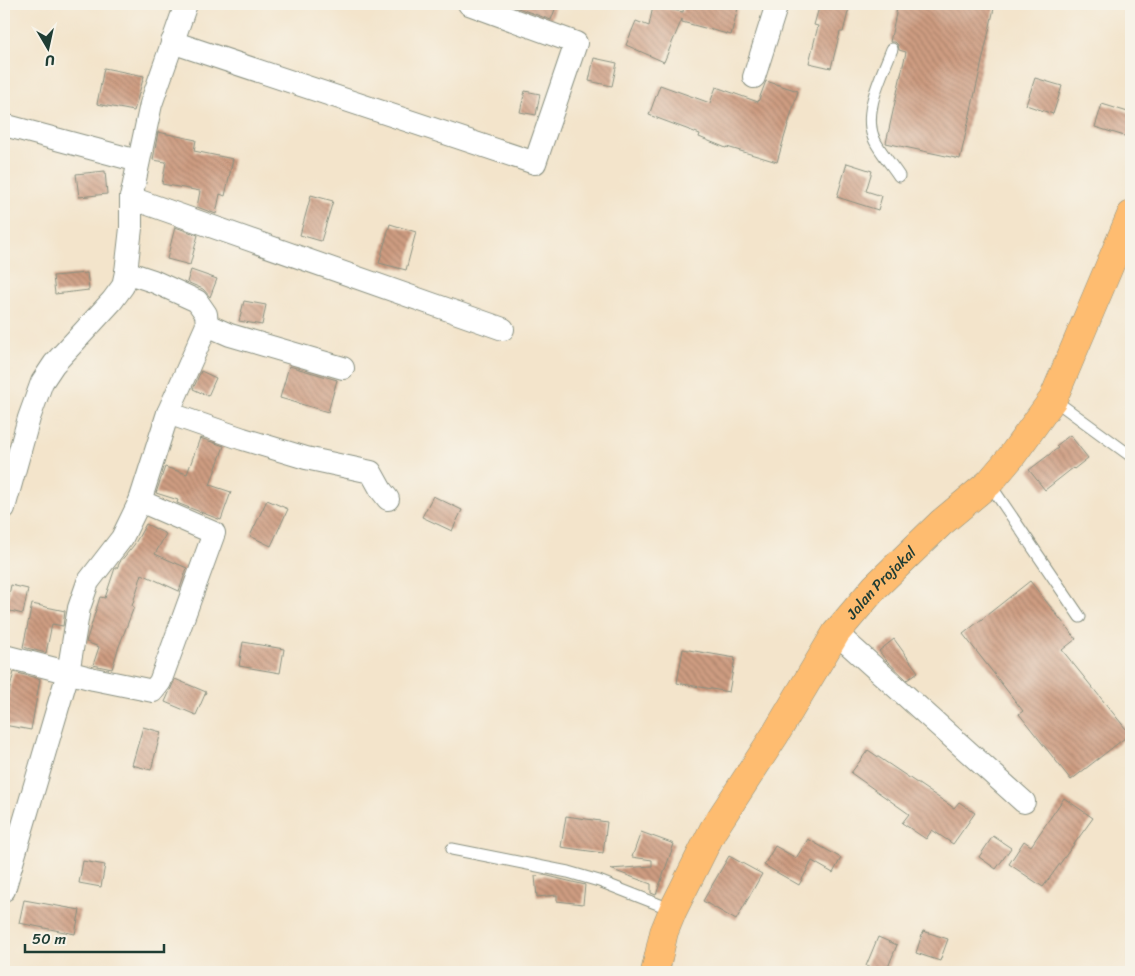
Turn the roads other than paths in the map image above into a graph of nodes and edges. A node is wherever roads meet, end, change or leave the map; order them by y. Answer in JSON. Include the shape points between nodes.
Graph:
{"nodes":[{"id":1,"x":186,"y":4,"type":"edge"},
{"id":2,"x":468,"y":4,"type":"edge"},
{"id":3,"x":777,"y":4,"type":"edge"},
{"id":4,"x":172,"y":42,"type":"junction"},
{"id":5,"x":892,"y":49,"type":"dead end"},
{"id":6,"x":754,"y":77,"type":"dead end"},
{"id":7,"x":4,"y":124,"type":"edge"},
{"id":8,"x":138,"y":161,"type":"junction"},
{"id":9,"x":899,"y":176,"type":"dead end"},
{"id":10,"x":131,"y":198,"type":"junction"},
{"id":11,"x":1129,"y":225,"type":"edge"},
{"id":12,"x":126,"y":272,"type":"junction"},
{"id":13,"x":207,"y":325,"type":"junction"},
{"id":14,"x":503,"y":329,"type":"dead end"},
{"id":15,"x":343,"y":368,"type":"dead end"},
{"id":16,"x":1053,"y":399,"type":"junction"},
{"id":17,"x":168,"y":413,"type":"junction"},
{"id":18,"x":1131,"y":456,"type":"edge"},
{"id":19,"x":988,"y":483,"type":"junction"},
{"id":20,"x":388,"y":499,"type":"dead end"},
{"id":21,"x":140,"y":501,"type":"junction"},
{"id":22,"x":4,"y":508,"type":"edge"},
{"id":23,"x":1080,"y":617,"type":"dead end"},
{"id":24,"x":836,"y":633,"type":"junction"},
{"id":25,"x":4,"y":656,"type":"edge"},
{"id":26,"x":68,"y":673,"type":"junction"},
{"id":27,"x":1024,"y":802,"type":"dead end"},
{"id":28,"x":452,"y":849,"type":"dead end"},
{"id":29,"x":4,"y":890,"type":"edge"},
{"id":30,"x":673,"y":910,"type":"junction"},
{"id":31,"x":655,"y":972,"type":"edge"}],
"edges":[{"from":1,"to":4,"type":"street"},
{"from":2,"to":4,"type":"street","via":[[576,43],[535,163]]},
{"from":3,"to":6,"type":"street"},
{"from":4,"to":8,"type":"street"},
{"from":5,"to":9,"type":"lane","via":[[871,108],[870,124],[875,141]]},
{"from":7,"to":8,"type":"street"},
{"from":8,"to":10,"type":"street"},
{"from":10,"to":12,"type":"street"},
{"from":10,"to":14,"type":"street"},
{"from":11,"to":16,"type":"main road","name":"Jalan Projakal"},
{"from":12,"to":13,"type":"street","via":[[197,301],[206,314]]},
{"from":12,"to":22,"type":"street","via":[[123,286],[112,301],[54,364],[42,382]]},
{"from":13,"to":15,"type":"street","via":[[230,335]]},
{"from":13,"to":17,"type":"street"},
{"from":16,"to":18,"type":"lane"},
{"from":16,"to":19,"type":"main road","name":"Jalan Projakal"},
{"from":17,"to":20,"type":"street","via":[[306,458],[371,472]]},
{"from":17,"to":21,"type":"street"},
{"from":19,"to":23,"type":"lane"},
{"from":19,"to":24,"type":"main road","name":"Jalan Projakal","via":[[874,587]]},
{"from":21,"to":26,"type":"street","via":[[122,538],[88,582],[79,608]]},
{"from":21,"to":26,"type":"street","via":[[214,533],[160,682],[153,690],[146,690]]},
{"from":24,"to":27,"type":"street"},
{"from":24,"to":30,"type":"main road","name":"Jalan Projakal","via":[[713,830]]},
{"from":25,"to":26,"type":"street"},
{"from":26,"to":29,"type":"street"},
{"from":28,"to":30,"type":"lane","via":[[599,880]]},
{"from":30,"to":31,"type":"main road","name":"Jalan Projakal","via":[[664,932]]}]}
